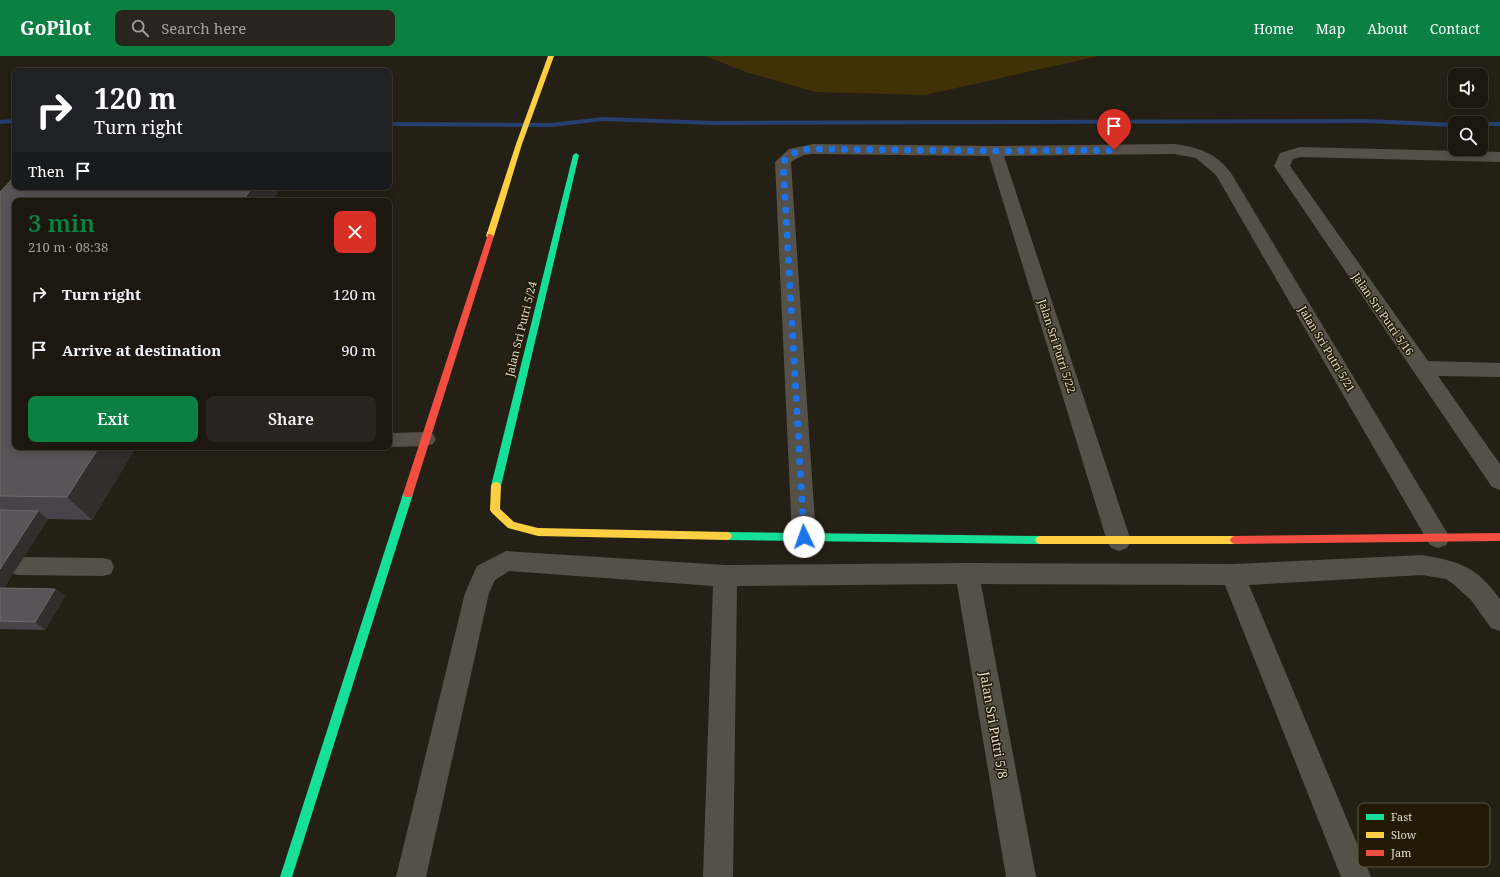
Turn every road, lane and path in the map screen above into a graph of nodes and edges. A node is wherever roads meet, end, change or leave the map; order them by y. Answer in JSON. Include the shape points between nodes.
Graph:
{"nodes":[{"id":1,"x":551,"y":56,"type":"edge"},
{"id":2,"x":995,"y":151,"type":"junction"},
{"id":3,"x":576,"y":155,"type":"dead end"},
{"id":4,"x":1484,"y":157,"type":"junction"},
{"id":5,"x":1500,"y":157,"type":"edge"},
{"id":6,"x":1500,"y":173,"type":"edge"},
{"id":7,"x":1422,"y":368,"type":"junction"},
{"id":8,"x":1500,"y":370,"type":"edge"},
{"id":9,"x":426,"y":439,"type":"junction"},
{"id":10,"x":392,"y":440,"type":"edge"},
{"id":11,"x":1500,"y":481,"type":"edge"},
{"id":12,"x":804,"y":537,"type":"junction"},
{"id":13,"x":1500,"y":537,"type":"edge"},
{"id":14,"x":1438,"y":538,"type":"junction"},
{"id":15,"x":1119,"y":541,"type":"junction"},
{"id":16,"x":18,"y":566,"type":"dead end"},
{"id":17,"x":103,"y":568,"type":"dead end"},
{"id":18,"x":968,"y":573,"type":"junction"},
{"id":19,"x":1233,"y":575,"type":"junction"},
{"id":20,"x":725,"y":576,"type":"junction"},
{"id":21,"x":1500,"y":620,"type":"edge"},
{"id":22,"x":286,"y":877,"type":"edge"},
{"id":23,"x":411,"y":877,"type":"edge"},
{"id":24,"x":718,"y":877,"type":"edge"},
{"id":25,"x":1021,"y":877,"type":"edge"},
{"id":26,"x":1356,"y":877,"type":"edge"}],
"edges":[{"from":1,"to":9,"type":"street","via":[[519,144]]},
{"from":2,"to":12,"type":"street","name":"Jalan Sri Putri 5/21","via":[[818,149],[789,154],[783,162]]},
{"from":2,"to":14,"type":"street","name":"Jalan Sri Putri 5/21","via":[[1174,149],[1192,150],[1213,162],[1223,173]]},
{"from":2,"to":15,"type":"street","name":"Jalan Sri Putri 5/22"},
{"from":3,"to":12,"type":"street","name":"Jalan Sri Putri 5/24","via":[[499,470],[495,510],[511,525],[538,532]]},
{"from":4,"to":5,"type":"street"},
{"from":4,"to":6,"type":"street"},
{"from":4,"to":7,"type":"street","name":"Jalan Sri Putri 5/16","via":[[1300,152],[1286,156],[1282,166]]},
{"from":7,"to":8,"type":"street"},
{"from":7,"to":11,"type":"street","name":"Jalan Sri Putri 5/16"},
{"from":9,"to":10,"type":"lane"},
{"from":9,"to":22,"type":"street"},
{"from":12,"to":15,"type":"street"},
{"from":13,"to":14,"type":"street"},
{"from":14,"to":15,"type":"street"},
{"from":16,"to":17,"type":"lane"},
{"from":18,"to":19,"type":"street"},
{"from":18,"to":20,"type":"street"},
{"from":18,"to":25,"type":"street","name":"Jalan Sri Putri 5/8"},
{"from":19,"to":21,"type":"street","via":[[1422,565],[1452,570],[1485,597]]},
{"from":19,"to":26,"type":"street"},
{"from":20,"to":23,"type":"street","via":[[506,560],[486,573],[477,593]]},
{"from":20,"to":24,"type":"street"}]}
